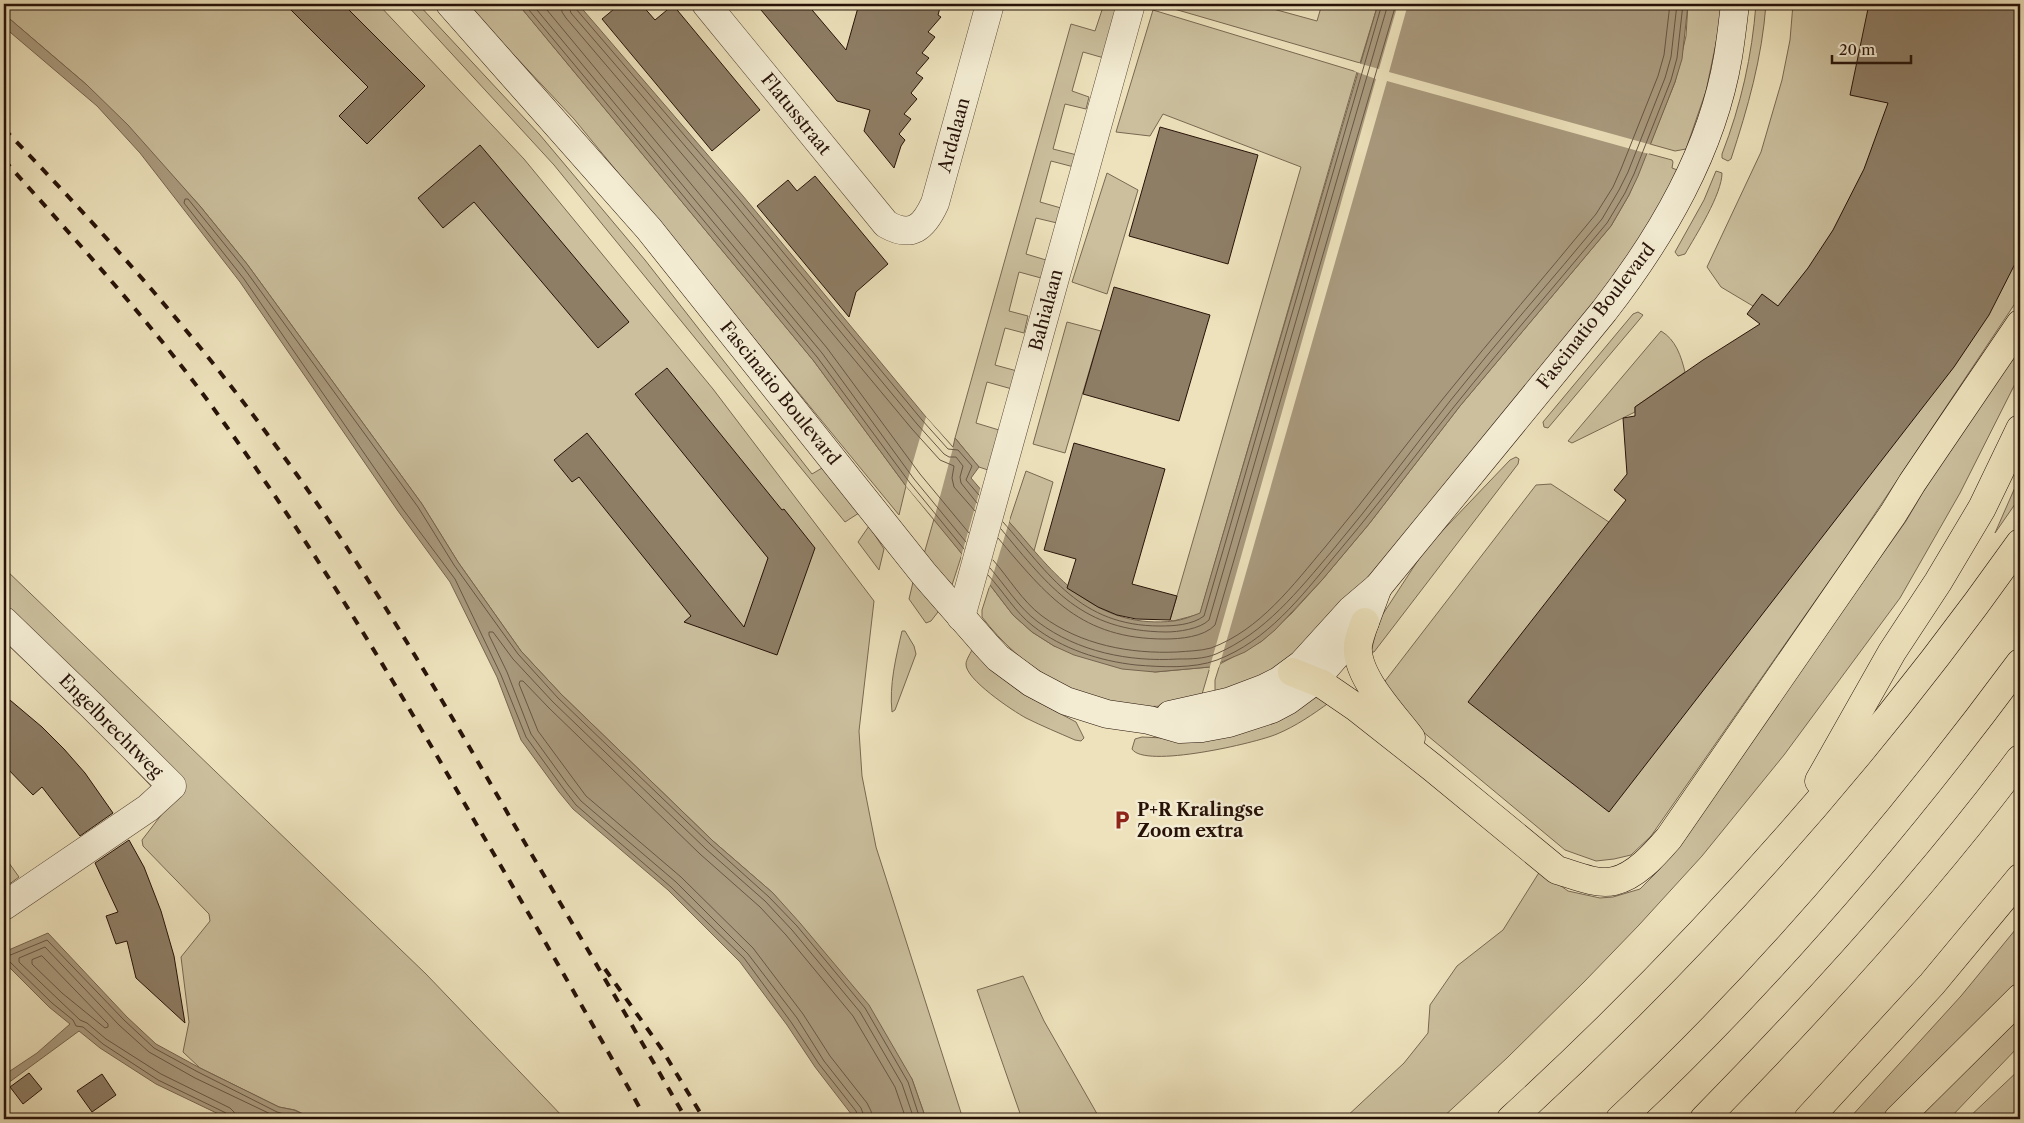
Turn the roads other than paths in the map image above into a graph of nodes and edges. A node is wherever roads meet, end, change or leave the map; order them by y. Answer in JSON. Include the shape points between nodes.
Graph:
{"nodes":[{"id":1,"x":450,"y":4,"type":"edge"},
{"id":2,"x":706,"y":4,"type":"edge"},
{"id":3,"x":990,"y":4,"type":"edge"},
{"id":4,"x":1131,"y":4,"type":"edge"},
{"id":5,"x":1735,"y":4,"type":"edge"},
{"id":6,"x":886,"y":224,"type":"joint"},
{"id":7,"x":2020,"y":324,"type":"edge"},
{"id":8,"x":2020,"y":429,"type":"edge"},
{"id":9,"x":2020,"y":543,"type":"edge"},
{"id":10,"x":1378,"y":587,"type":"junction"},
{"id":11,"x":961,"y":617,"type":"junction"},
{"id":12,"x":4,"y":621,"type":"edge"},
{"id":13,"x":1364,"y":622,"type":"junction"},
{"id":14,"x":2020,"y":663,"type":"edge"},
{"id":15,"x":1303,"y":677,"type":"junction"},
{"id":16,"x":2020,"y":759,"type":"edge"},
{"id":17,"x":1433,"y":768,"type":"junction"},
{"id":18,"x":1789,"y":834,"type":"junction"},
{"id":19,"x":2020,"y":878,"type":"edge"},
{"id":20,"x":4,"y":906,"type":"edge"},
{"id":21,"x":2020,"y":998,"type":"edge"},
{"id":22,"x":1511,"y":1119,"type":"edge"},
{"id":23,"x":1620,"y":1119,"type":"edge"},
{"id":24,"x":1704,"y":1119,"type":"edge"},
{"id":25,"x":1808,"y":1119,"type":"edge"},
{"id":26,"x":1898,"y":1119,"type":"edge"}],
"edges":[{"from":1,"to":11,"type":"street","name":"Fascinatio Boulevard","via":[[649,229]]},
{"from":2,"to":6,"type":"street","name":"Flatusstraat"},
{"from":3,"to":6,"type":"street","name":"Ardalaan","via":[[932,211],[920,227],[912,230],[894,229]]},
{"from":4,"to":11,"type":"street","name":"Bahialaan"},
{"from":5,"to":10,"type":"street","name":"Fascinatio Boulevard","via":[[1728,58],[1713,115],[1677,203],[1657,236],[1604,311]]},
{"from":7,"to":17,"type":"highway","via":[[1669,838],[1650,859],[1614,881],[1582,878],[1557,870]]},
{"from":8,"to":18,"type":"highway","via":[[1982,508],[1892,652]]},
{"from":9,"to":18,"type":"highway","via":[[1918,680]]},
{"from":10,"to":13,"type":"street","name":"Fascinatio Boulevard"},
{"from":10,"to":15,"type":"street","name":"Fascinatio Boulevard","via":[[1351,610],[1313,653]]},
{"from":11,"to":15,"type":"street","name":"Fascinatio Boulevard","via":[[998,658],[1048,692],[1107,714],[1149,720],[1180,729],[1229,723],[1272,709],[1287,701]]},
{"from":12,"to":20,"type":"street","name":"Engelbrechtweg","via":[[172,786],[148,808]]},
{"from":13,"to":15,"type":"street","name":"Fascinatio Boulevard"},
{"from":13,"to":17,"type":"highway","via":[[1358,652],[1365,675]]},
{"from":14,"to":23,"type":"highway","via":[[1942,765],[1802,934]]},
{"from":15,"to":17,"type":"highway","via":[[1322,684],[1351,704]]},
{"from":16,"to":24,"type":"highway","via":[[1936,865],[1852,961],[1773,1049]]},
{"from":18,"to":22,"type":"highway","via":[[1637,999]]},
{"from":19,"to":25,"type":"highway","via":[[1932,984]]},
{"from":21,"to":26,"type":"highway"}]}
